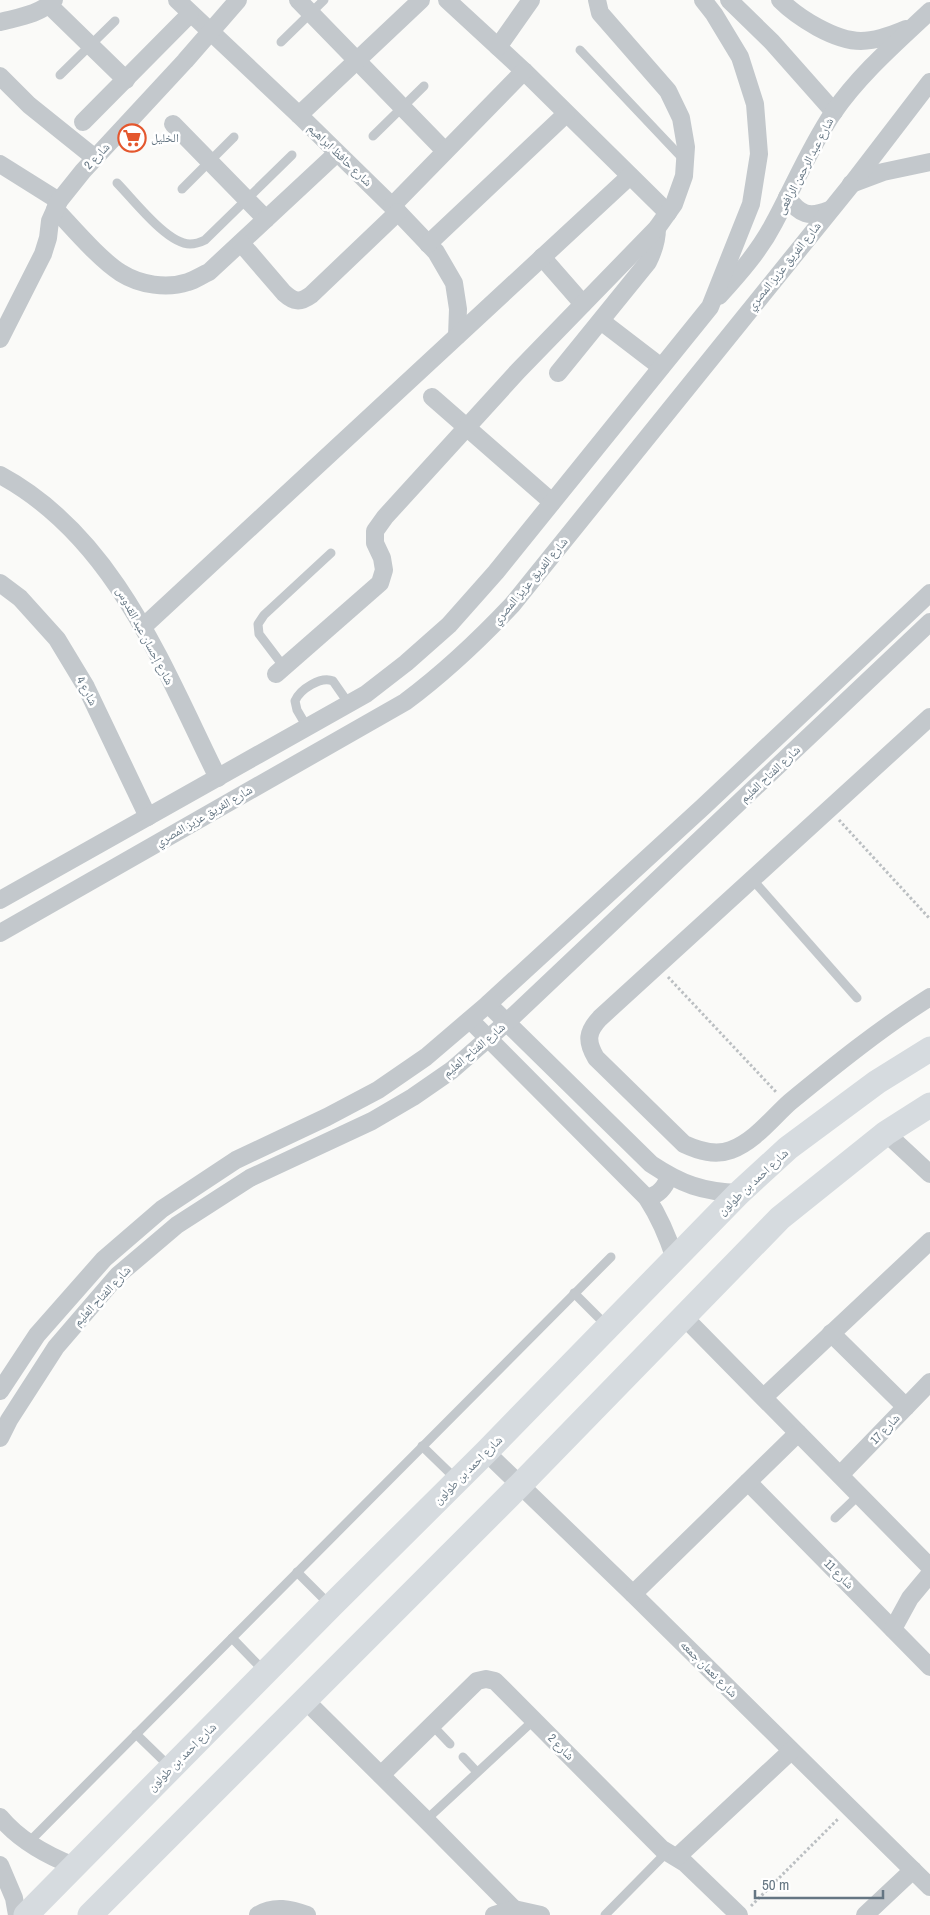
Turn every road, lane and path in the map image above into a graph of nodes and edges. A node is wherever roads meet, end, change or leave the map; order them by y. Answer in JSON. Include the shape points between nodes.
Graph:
{"nodes":[{"id":1,"x":177,"y":0,"type":"edge"},
{"id":2,"x":238,"y":0,"type":"edge"},
{"id":3,"x":298,"y":0,"type":"edge"},
{"id":4,"x":324,"y":0,"type":"edge"},
{"id":5,"x":421,"y":0,"type":"edge"},
{"id":6,"x":447,"y":0,"type":"edge"},
{"id":7,"x":532,"y":0,"type":"edge"},
{"id":8,"x":597,"y":0,"type":"edge"},
{"id":9,"x":703,"y":0,"type":"edge"},
{"id":10,"x":729,"y":0,"type":"edge"},
{"id":11,"x":780,"y":0,"type":"edge"},
{"id":12,"x":51,"y":2,"type":"edge"},
{"id":13,"x":466,"y":7,"type":"edge"},
{"id":14,"x":930,"y":11,"type":"edge"},
{"id":15,"x":310,"y":13,"type":"junction"},
{"id":16,"x":190,"y":14,"type":"junction"},
{"id":17,"x":115,"y":20,"type":"dead end"},
{"id":18,"x":0,"y":22,"type":"edge"},
{"id":19,"x":913,"y":26,"type":"junction"},
{"id":20,"x":210,"y":32,"type":"junction"},
{"id":21,"x":280,"y":42,"type":"dead end"},
{"id":22,"x":90,"y":45,"type":"junction"},
{"id":23,"x":498,"y":47,"type":"junction"},
{"id":24,"x":580,"y":50,"type":"dead end"},
{"id":25,"x":357,"y":60,"type":"junction"},
{"id":26,"x":524,"y":71,"type":"junction"},
{"id":27,"x":60,"y":75,"type":"dead end"},
{"id":28,"x":0,"y":76,"type":"edge"},
{"id":29,"x":126,"y":80,"type":"junction"},
{"id":30,"x":424,"y":86,"type":"dead end"},
{"id":31,"x":928,"y":88,"type":"edge"},
{"id":32,"x":403,"y":107,"type":"junction"},
{"id":33,"x":834,"y":112,"type":"junction"},
{"id":34,"x":566,"y":114,"type":"junction"},
{"id":35,"x":299,"y":115,"type":"junction"},
{"id":36,"x":84,"y":122,"type":"dead end"},
{"id":37,"x":173,"y":124,"type":"dead end"},
{"id":38,"x":373,"y":136,"type":"dead end"},
{"id":39,"x":234,"y":137,"type":"dead end"},
{"id":40,"x":446,"y":151,"type":"junction"},
{"id":41,"x":337,"y":153,"type":"junction"},
{"id":42,"x":292,"y":155,"type":"dead end"},
{"id":43,"x":95,"y":158,"type":"junction"},
{"id":44,"x":210,"y":161,"type":"junction"},
{"id":45,"x":685,"y":161,"type":"junction"},
{"id":46,"x":930,"y":162,"type":"edge"},
{"id":47,"x":0,"y":164,"type":"edge"},
{"id":48,"x":630,"y":176,"type":"junction"},
{"id":49,"x":117,"y":183,"type":"dead end"},
{"id":50,"x":851,"y":185,"type":"junction"},
{"id":51,"x":182,"y":189,"type":"dead end"},
{"id":52,"x":787,"y":197,"type":"junction"},
{"id":53,"x":247,"y":199,"type":"junction"},
{"id":54,"x":57,"y":205,"type":"junction"},
{"id":55,"x":395,"y":209,"type":"junction"},
{"id":56,"x":829,"y":210,"type":"junction"},
{"id":57,"x":668,"y":213,"type":"junction"},
{"id":58,"x":266,"y":219,"type":"junction"},
{"id":59,"x":657,"y":228,"type":"junction"},
{"id":60,"x":241,"y":243,"type":"junction"},
{"id":61,"x":428,"y":244,"type":"junction"},
{"id":62,"x":542,"y":257,"type":"junction"},
{"id":63,"x":583,"y":304,"type":"junction"},
{"id":64,"x":710,"y":306,"type":"junction"},
{"id":65,"x":6,"y":314,"type":"edge"},
{"id":66,"x":601,"y":321,"type":"junction"},
{"id":67,"x":457,"y":336,"type":"junction"},
{"id":68,"x":0,"y":339,"type":"edge"},
{"id":69,"x":661,"y":367,"type":"junction"},
{"id":70,"x":558,"y":373,"type":"dead end"},
{"id":71,"x":432,"y":397,"type":"dead end"},
{"id":72,"x":467,"y":427,"type":"junction"},
{"id":73,"x":0,"y":475,"type":"edge"},
{"id":74,"x":552,"y":502,"type":"junction"},
{"id":75,"x":331,"y":553,"type":"dead end"},
{"id":76,"x":0,"y":583,"type":"edge"},
{"id":77,"x":930,"y":593,"type":"edge"},
{"id":78,"x":930,"y":622,"type":"edge"},
{"id":79,"x":143,"y":628,"type":"junction"},
{"id":80,"x":280,"y":671,"type":"joint"},
{"id":81,"x":349,"y":704,"type":"junction"},
{"id":82,"x":925,"y":724,"type":"edge"},
{"id":83,"x":307,"y":727,"type":"junction"},
{"id":84,"x":218,"y":778,"type":"junction"},
{"id":85,"x":828,"y":809,"type":"junction"},
{"id":86,"x":148,"y":817,"type":"junction"},
{"id":87,"x":752,"y":879,"type":"junction"},
{"id":88,"x":0,"y":900,"type":"edge"},
{"id":89,"x":930,"y":919,"type":"edge"},
{"id":90,"x":0,"y":933,"type":"edge"},
{"id":91,"x":657,"y":966,"type":"junction"},
{"id":92,"x":930,"y":997,"type":"edge"},
{"id":93,"x":857,"y":998,"type":"dead end"},
{"id":94,"x":488,"y":1004,"type":"junction"},
{"id":95,"x":470,"y":1020,"type":"junction"},
{"id":96,"x":506,"y":1022,"type":"junction"},
{"id":97,"x":488,"y":1038,"type":"junction"},
{"id":98,"x":930,"y":1049,"type":"edge"},
{"id":99,"x":547,"y":1062,"type":"junction"},
{"id":100,"x":537,"y":1087,"type":"junction"},
{"id":101,"x":787,"y":1105,"type":"junction"},
{"id":102,"x":930,"y":1105,"type":"edge"},
{"id":103,"x":886,"y":1132,"type":"junction"},
{"id":104,"x":930,"y":1174,"type":"edge"},
{"id":105,"x":669,"y":1176,"type":"junction"},
{"id":106,"x":739,"y":1193,"type":"junction"},
{"id":107,"x":647,"y":1198,"type":"junction"},
{"id":108,"x":930,"y":1241,"type":"edge"},
{"id":109,"x":611,"y":1257,"type":"dead end"},
{"id":110,"x":104,"y":1259,"type":"junction"},
{"id":111,"x":674,"y":1259,"type":"junction"},
{"id":112,"x":118,"y":1275,"type":"junction"},
{"id":113,"x":574,"y":1293,"type":"junction"},
{"id":114,"x":684,"y":1317,"type":"junction"},
{"id":115,"x":608,"y":1327,"type":"junction"},
{"id":116,"x":832,"y":1333,"type":"junction"},
{"id":117,"x":930,"y":1382,"type":"edge"},
{"id":118,"x":0,"y":1391,"type":"edge"},
{"id":119,"x":764,"y":1397,"type":"junction"},
{"id":120,"x":906,"y":1407,"type":"junction"},
{"id":121,"x":798,"y":1433,"type":"junction"},
{"id":122,"x":0,"y":1438,"type":"edge"},
{"id":123,"x":422,"y":1446,"type":"junction"},
{"id":124,"x":486,"y":1452,"type":"junction"},
{"id":125,"x":840,"y":1475,"type":"junction"},
{"id":126,"x":457,"y":1480,"type":"junction"},
{"id":127,"x":748,"y":1482,"type":"junction"},
{"id":128,"x":520,"y":1485,"type":"junction"},
{"id":129,"x":859,"y":1495,"type":"junction"},
{"id":130,"x":835,"y":1518,"type":"dead end"},
{"id":131,"x":930,"y":1567,"type":"edge"},
{"id":132,"x":297,"y":1572,"type":"junction"},
{"id":133,"x":930,"y":1574,"type":"edge"},
{"id":134,"x":633,"y":1594,"type":"junction"},
{"id":135,"x":331,"y":1606,"type":"junction"},
{"id":136,"x":893,"y":1629,"type":"junction"},
{"id":137,"x":232,"y":1638,"type":"junction"},
{"id":138,"x":930,"y":1667,"type":"edge"},
{"id":139,"x":266,"y":1672,"type":"junction"},
{"id":140,"x":305,"y":1700,"type":"junction"},
{"id":141,"x":534,"y":1720,"type":"junction"},
{"id":142,"x":432,"y":1725,"type":"junction"},
{"id":143,"x":136,"y":1734,"type":"junction"},
{"id":144,"x":450,"y":1744,"type":"dead end"},
{"id":145,"x":791,"y":1750,"type":"junction"},
{"id":146,"x":463,"y":1757,"type":"dead end"},
{"id":147,"x":171,"y":1768,"type":"junction"},
{"id":148,"x":477,"y":1772,"type":"junction"},
{"id":149,"x":381,"y":1775,"type":"junction"},
{"id":150,"x":849,"y":1808,"type":"junction"},
{"id":151,"x":0,"y":1817,"type":"edge"},
{"id":152,"x":426,"y":1820,"type":"junction"},
{"id":153,"x":28,"y":1843,"type":"junction"},
{"id":154,"x":672,"y":1855,"type":"junction"},
{"id":155,"x":0,"y":1865,"type":"edge"},
{"id":156,"x":74,"y":1866,"type":"junction"},
{"id":157,"x":923,"y":1875,"type":"edge"},
{"id":158,"x":514,"y":1909,"type":"junction"},
{"id":159,"x":744,"y":1912,"type":"edge"},
{"id":160,"x":18,"y":1915,"type":"edge"},
{"id":161,"x":26,"y":1915,"type":"edge"},
{"id":162,"x":90,"y":1915,"type":"edge"},
{"id":163,"x":258,"y":1915,"type":"edge"},
{"id":164,"x":307,"y":1915,"type":"edge"},
{"id":165,"x":494,"y":1915,"type":"edge"},
{"id":166,"x":541,"y":1915,"type":"edge"},
{"id":167,"x":605,"y":1915,"type":"edge"},
{"id":168,"x":865,"y":1915,"type":"edge"}],
"edges":[{"from":1,"to":16,"type":"street","name":"شارع حافظ ابراهيم"},
{"from":2,"to":20,"type":"street","name":"شارع 2"},
{"from":3,"to":15,"type":"street"},
{"from":4,"to":15,"type":"lane"},
{"from":5,"to":25,"type":"street"},
{"from":6,"to":13,"type":"street"},
{"from":7,"to":23,"type":"street"},
{"from":8,"to":45,"type":"street","via":[[600,13],[668,91],[681,118]]},
{"from":9,"to":64,"type":"street","name":"شارع الفريق عزيز المصري","via":[[740,57],[755,104],[759,154],[751,204]]},
{"from":10,"to":33,"type":"street","via":[[772,42]]},
{"from":11,"to":19,"type":"street","via":[[818,27],[839,37],[861,41],[884,38]]},
{"from":12,"to":18,"type":"street","via":[[30,15]]},
{"from":12,"to":22,"type":"street"},
{"from":13,"to":23,"type":"street"},
{"from":14,"to":19,"type":"street","name":"شارع عبد الرحمن الرافعى"},
{"from":15,"to":21,"type":"lane"},
{"from":15,"to":25,"type":"street"},
{"from":16,"to":20,"type":"street","name":"شارع حافظ ابراهيم"},
{"from":16,"to":29,"type":"street"},
{"from":17,"to":22,"type":"lane"},
{"from":19,"to":33,"type":"street","name":"شارع عبد الرحمن الرافعى","via":[[870,67]]},
{"from":20,"to":35,"type":"street","name":"شارع حافظ ابراهيم"},
{"from":20,"to":43,"type":"street","name":"شارع 2"},
{"from":22,"to":27,"type":"lane"},
{"from":22,"to":29,"type":"street"},
{"from":23,"to":26,"type":"street"},
{"from":24,"to":45,"type":"lane"},
{"from":25,"to":32,"type":"street"},
{"from":25,"to":35,"type":"street"},
{"from":26,"to":34,"type":"street"},
{"from":26,"to":40,"type":"street"},
{"from":28,"to":43,"type":"street","via":[[29,105]]},
{"from":29,"to":36,"type":"street"},
{"from":30,"to":32,"type":"lane"},
{"from":31,"to":50,"type":"street","name":"شارع الفريق عزيز المصري"},
{"from":32,"to":38,"type":"lane"},
{"from":32,"to":40,"type":"street"},
{"from":33,"to":52,"type":"street","name":"شارع عبد الرحمن الرافعى"},
{"from":34,"to":48,"type":"street"},
{"from":34,"to":61,"type":"street"},
{"from":35,"to":41,"type":"street","name":"شارع حافظ ابراهيم"},
{"from":37,"to":44,"type":"street"},
{"from":39,"to":44,"type":"lane"},
{"from":40,"to":55,"type":"street"},
{"from":41,"to":55,"type":"street","name":"شارع حافظ ابراهيم"},
{"from":41,"to":58,"type":"street"},
{"from":42,"to":53,"type":"lane"},
{"from":43,"to":54,"type":"street","name":"شارع 2"},
{"from":44,"to":51,"type":"lane"},
{"from":44,"to":53,"type":"street"},
{"from":45,"to":57,"type":"street","via":[[684,176]]},
{"from":46,"to":50,"type":"street","via":[[883,172]]},
{"from":47,"to":54,"type":"street"},
{"from":48,"to":57,"type":"street"},
{"from":48,"to":62,"type":"street"},
{"from":49,"to":53,"type":"lane","via":[[166,234],[191,244],[205,240]]},
{"from":50,"to":56,"type":"street","name":"شارع الفريق عزيز المصري"},
{"from":52,"to":56,"type":"street","via":[[794,208],[805,214]]},
{"from":52,"to":64,"type":"street","name":"شارع عبد الرحمن الرافعى","via":[[757,250]]},
{"from":53,"to":58,"type":"street"},
{"from":54,"to":60,"type":"street","via":[[121,273],[142,283],[165,286],[188,282],[209,272]]},
{"from":54,"to":65,"type":"street","name":"شارع 2","via":[[50,220],[43,254]]},
{"from":55,"to":60,"type":"street","via":[[302,301],[292,300],[284,293]]},
{"from":55,"to":61,"type":"street","name":"شارع حافظ ابراهيم"},
{"from":56,"to":90,"type":"street","name":"شارع الفريق عزيز المصري","via":[[512,605],[438,676],[405,702]]},
{"from":57,"to":59,"type":"street"},
{"from":58,"to":60,"type":"street"},
{"from":59,"to":63,"type":"street"},
{"from":59,"to":66,"type":"street","via":[[655,246],[648,262]]},
{"from":61,"to":67,"type":"street","name":"شارع حافظ ابراهيم","via":[[454,283],[458,309]]},
{"from":62,"to":63,"type":"street"},
{"from":62,"to":67,"type":"street"},
{"from":63,"to":72,"type":"street"},
{"from":64,"to":69,"type":"street","name":"شارع الفريق عزيز المصري"},
{"from":65,"to":68,"type":"street","name":"شارع 2"},
{"from":66,"to":69,"type":"street"},
{"from":66,"to":70,"type":"street"},
{"from":67,"to":79,"type":"street"},
{"from":69,"to":74,"type":"street","name":"شارع الفريق عزيز المصري"},
{"from":71,"to":72,"type":"street"},
{"from":72,"to":74,"type":"street"},
{"from":72,"to":80,"type":"street","via":[[375,531],[374,543],[384,570],[380,583]]},
{"from":73,"to":79,"type":"street","name":"شارع إحسان عبد القدوس","via":[[49,510],[85,543],[115,582]]},
{"from":74,"to":81,"type":"street","name":"شارع الفريق عزيز المصري","via":[[449,625],[406,663]]},
{"from":75,"to":80,"type":"lane","via":[[258,624],[259,634]]},
{"from":76,"to":86,"type":"street","name":"شارع 4","via":[[20,598],[62,647],[86,687]]},
{"from":77,"to":94,"type":"street","name":"شارع الفتاح العليم"},
{"from":78,"to":96,"type":"street","name":"شارع الفتاح العليم"},
{"from":79,"to":84,"type":"street","name":"شارع إحسان عبد القدوس"},
{"from":81,"to":83,"type":"street","name":"شارع الفريق عزيز المصري"},
{"from":81,"to":83,"type":"lane","via":[[333,681],[318,681],[301,692],[295,701]]},
{"from":82,"to":85,"type":"street"},
{"from":83,"to":84,"type":"street","name":"شارع الفريق عزيز المصري"},
{"from":84,"to":86,"type":"street","name":"شارع الفريق عزيز المصري"},
{"from":85,"to":87,"type":"street"},
{"from":85,"to":89,"type":"path"},
{"from":86,"to":88,"type":"street","name":"شارع الفريق عزيز المصري"},
{"from":87,"to":91,"type":"street"},
{"from":87,"to":93,"type":"lane"},
{"from":91,"to":101,"type":"path"},
{"from":91,"to":101,"type":"street","via":[[592,1026],[590,1048],[596,1058],[684,1144],[699,1151],[714,1153],[745,1143]]},
{"from":92,"to":101,"type":"street","via":[[850,1053]]},
{"from":94,"to":95,"type":"street","name":"شارع الفتاح العليم"},
{"from":94,"to":96,"type":"street"},
{"from":95,"to":97,"type":"street"},
{"from":95,"to":110,"type":"street","name":"شارع الفتاح العليم","via":[[426,1058],[378,1090],[236,1160],[162,1209]]},
{"from":96,"to":97,"type":"street","name":"شارع الفتاح العليم"},
{"from":96,"to":99,"type":"street"},
{"from":97,"to":100,"type":"street"},
{"from":97,"to":112,"type":"street","name":"شارع الفتاح العليم","via":[[452,1070],[372,1122],[250,1178],[178,1225]]},
{"from":98,"to":106,"type":"street","name":"شارع احمد بن طولون","via":[[877,1082],[788,1148]]},
{"from":99,"to":100,"type":"street","via":[[537,1067]]},
{"from":99,"to":105,"type":"street","via":[[651,1164]]},
{"from":100,"to":107,"type":"street"},
{"from":102,"to":103,"type":"street"},
{"from":103,"to":104,"type":"street"},
{"from":103,"to":114,"type":"street","via":[[780,1218]]},
{"from":105,"to":106,"type":"street","via":[[715,1192]]},
{"from":105,"to":107,"type":"street","via":[[661,1191]]},
{"from":106,"to":111,"type":"street","name":"شارع احمد بن طولون"},
{"from":107,"to":111,"type":"street","via":[[660,1217]]},
{"from":108,"to":116,"type":"street"},
{"from":109,"to":113,"type":"lane"},
{"from":110,"to":112,"type":"street"},
{"from":110,"to":118,"type":"street","name":"شارع الفتاح العليم","via":[[37,1335]]},
{"from":111,"to":115,"type":"street","name":"شارع احمد بن طولون"},
{"from":112,"to":122,"type":"street","name":"شارع الفتاح العليم","via":[[56,1347]]},
{"from":113,"to":115,"type":"lane"},
{"from":113,"to":123,"type":"lane"},
{"from":114,"to":119,"type":"street"},
{"from":114,"to":128,"type":"street"},
{"from":115,"to":124,"type":"street","name":"شارع احمد بن طولون"},
{"from":116,"to":119,"type":"street"},
{"from":116,"to":120,"type":"street"},
{"from":117,"to":120,"type":"street","name":"شارع 17"},
{"from":119,"to":121,"type":"street"},
{"from":120,"to":125,"type":"street","name":"شارع 17"},
{"from":121,"to":125,"type":"street"},
{"from":121,"to":127,"type":"street"},
{"from":123,"to":126,"type":"lane"},
{"from":123,"to":132,"type":"lane"},
{"from":124,"to":126,"type":"street","name":"شارع احمد بن طولون"},
{"from":124,"to":128,"type":"street","name":"شارع نعمان جمعه"},
{"from":125,"to":129,"type":"street"},
{"from":126,"to":135,"type":"street","name":"شارع احمد بن طولون"},
{"from":127,"to":134,"type":"street"},
{"from":127,"to":136,"type":"street","name":"شارع 11"},
{"from":128,"to":134,"type":"street","name":"شارع نعمان جمعه"},
{"from":128,"to":140,"type":"street"},
{"from":129,"to":130,"type":"lane"},
{"from":129,"to":131,"type":"street"},
{"from":132,"to":135,"type":"lane"},
{"from":132,"to":137,"type":"lane"},
{"from":133,"to":136,"type":"street","via":[[910,1598]]},
{"from":134,"to":145,"type":"street","name":"شارع نعمان جمعه"},
{"from":135,"to":139,"type":"street","name":"شارع احمد بن طولون"},
{"from":136,"to":138,"type":"street","name":"شارع 11"},
{"from":137,"to":139,"type":"lane"},
{"from":137,"to":143,"type":"lane"},
{"from":139,"to":147,"type":"street","name":"شارع احمد بن طولون"},
{"from":140,"to":149,"type":"street"},
{"from":140,"to":162,"type":"street"},
{"from":141,"to":142,"type":"street","name":"شارع 2","via":[[495,1681],[486,1679],[476,1681]]},
{"from":141,"to":148,"type":"lane"},
{"from":141,"to":154,"type":"street","name":"شارع 2"},
{"from":142,"to":144,"type":"lane"},
{"from":142,"to":149,"type":"street","name":"شارع 2"},
{"from":143,"to":147,"type":"lane"},
{"from":143,"to":153,"type":"lane"},
{"from":145,"to":150,"type":"street","name":"شارع نعمان جمعه"},
{"from":145,"to":154,"type":"street"},
{"from":146,"to":148,"type":"lane"},
{"from":147,"to":156,"type":"street","name":"شارع احمد بن طولون"},
{"from":148,"to":152,"type":"lane"},
{"from":149,"to":152,"type":"street"},
{"from":150,"to":157,"type":"street","name":"شارع نعمان جمعه"},
{"from":150,"to":159,"type":"path"},
{"from":151,"to":153,"type":"street"},
{"from":152,"to":158,"type":"street"},
{"from":153,"to":156,"type":"street","via":[[52,1858]]},
{"from":154,"to":159,"type":"street","name":"شارع 2"},
{"from":154,"to":167,"type":"lane"},
{"from":155,"to":160,"type":"street"},
{"from":156,"to":161,"type":"street","name":"شارع احمد بن طولون"},
{"from":157,"to":168,"type":"street"},
{"from":158,"to":165,"type":"street"},
{"from":158,"to":166,"type":"street"},
{"from":163,"to":164,"type":"street","via":[[266,1910],[291,1908]]}]}
